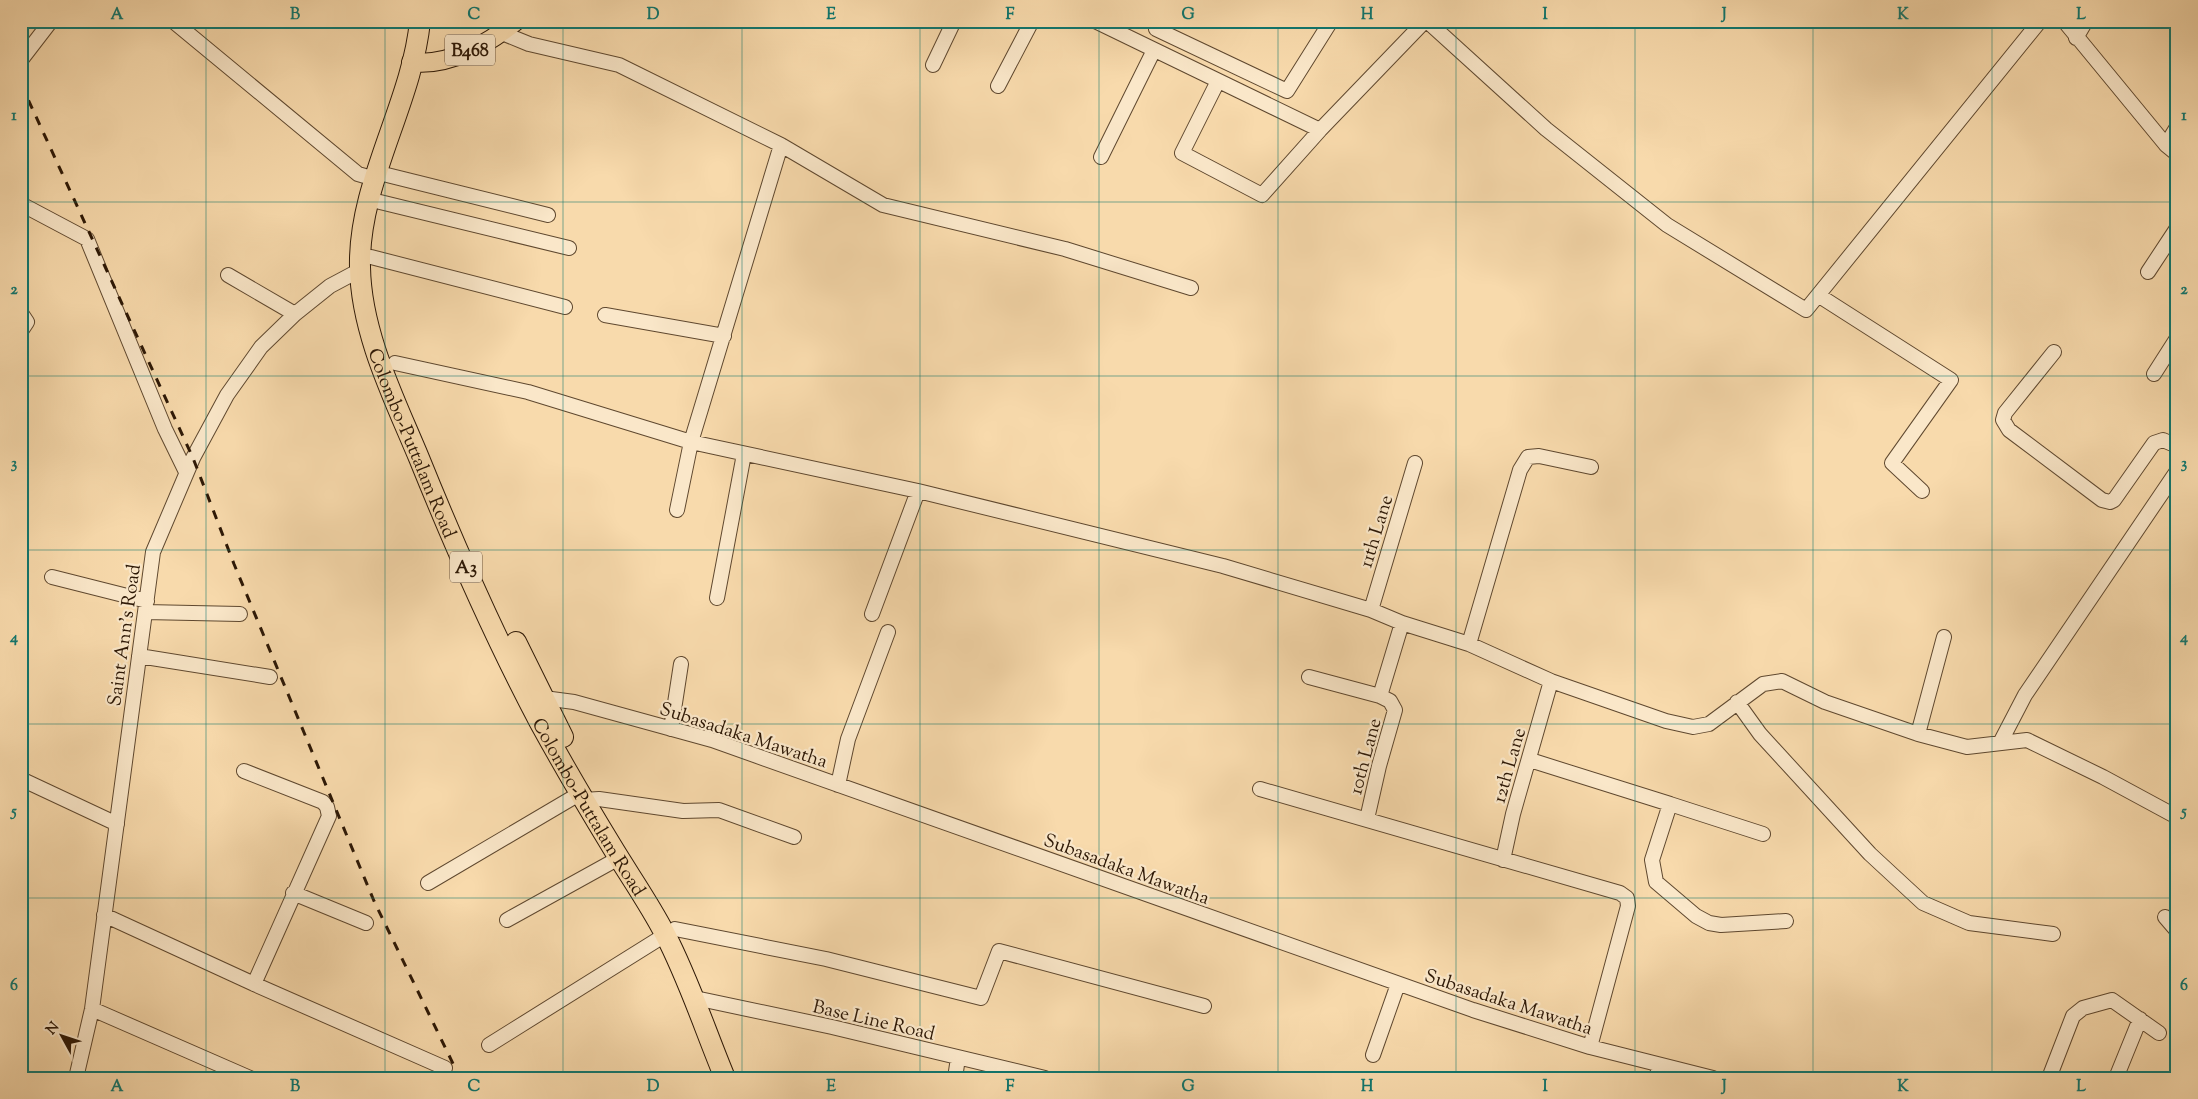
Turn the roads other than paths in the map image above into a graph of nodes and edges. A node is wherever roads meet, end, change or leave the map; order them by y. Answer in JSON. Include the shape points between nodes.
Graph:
{"nodes":[{"id":1,"x":51,"y":21,"type":"edge"},
{"id":2,"x":173,"y":21,"type":"edge"},
{"id":3,"x":420,"y":21,"type":"edge"},
{"id":4,"x":427,"y":21,"type":"edge"},
{"id":5,"x":516,"y":21,"type":"edge"},
{"id":6,"x":954,"y":21,"type":"edge"},
{"id":7,"x":1032,"y":21,"type":"edge"},
{"id":8,"x":1095,"y":21,"type":"edge"},
{"id":9,"x":1332,"y":21,"type":"edge"},
{"id":10,"x":1426,"y":21,"type":"edge"},
{"id":11,"x":2040,"y":21,"type":"edge"},
{"id":12,"x":2064,"y":21,"type":"edge"},
{"id":13,"x":2086,"y":21,"type":"edge"},
{"id":14,"x":1156,"y":29,"type":"dead end"},
{"id":15,"x":502,"y":33,"type":"junction"},
{"id":16,"x":2076,"y":38,"type":"junction"},
{"id":17,"x":1154,"y":50,"type":"junction"},
{"id":18,"x":21,"y":60,"type":"edge"},
{"id":19,"x":415,"y":63,"type":"junction"},
{"id":20,"x":933,"y":65,"type":"dead end"},
{"id":21,"x":1218,"y":81,"type":"junction"},
{"id":22,"x":998,"y":86,"type":"dead end"},
{"id":23,"x":2177,"y":127,"type":"edge"},
{"id":24,"x":1320,"y":130,"type":"junction"},
{"id":25,"x":781,"y":144,"type":"junction"},
{"id":26,"x":2171,"y":150,"type":"edge"},
{"id":27,"x":1101,"y":157,"type":"dead end"},
{"id":28,"x":381,"y":177,"type":"junction"},
{"id":29,"x":380,"y":202,"type":"junction"},
{"id":30,"x":21,"y":204,"type":"edge"},
{"id":31,"x":548,"y":215,"type":"dead end"},
{"id":32,"x":2177,"y":228,"type":"edge"},
{"id":33,"x":569,"y":248,"type":"dead end"},
{"id":34,"x":367,"y":265,"type":"junction"},
{"id":35,"x":2148,"y":272,"type":"dead end"},
{"id":36,"x":228,"y":275,"type":"dead end"},
{"id":37,"x":1191,"y":288,"type":"dead end"},
{"id":38,"x":1818,"y":296,"type":"junction"},
{"id":39,"x":565,"y":307,"type":"dead end"},
{"id":40,"x":21,"y":313,"type":"edge"},
{"id":41,"x":295,"y":314,"type":"junction"},
{"id":42,"x":605,"y":315,"type":"dead end"},
{"id":43,"x":21,"y":331,"type":"edge"},
{"id":44,"x":724,"y":336,"type":"junction"},
{"id":45,"x":2177,"y":338,"type":"edge"},
{"id":46,"x":2054,"y":352,"type":"dead end"},
{"id":47,"x":395,"y":363,"type":"junction"},
{"id":48,"x":2154,"y":374,"type":"dead end"},
{"id":49,"x":691,"y":442,"type":"junction"},
{"id":50,"x":2177,"y":446,"type":"edge"},
{"id":51,"x":744,"y":454,"type":"junction"},
{"id":52,"x":1415,"y":463,"type":"dead end"},
{"id":53,"x":1591,"y":467,"type":"dead end"},
{"id":54,"x":2177,"y":471,"type":"edge"},
{"id":55,"x":186,"y":472,"type":"junction"},
{"id":56,"x":918,"y":491,"type":"junction"},
{"id":57,"x":1922,"y":491,"type":"dead end"},
{"id":58,"x":677,"y":510,"type":"dead end"},
{"id":59,"x":52,"y":577,"type":"dead end"},
{"id":60,"x":717,"y":598,"type":"dead end"},
{"id":61,"x":146,"y":606,"type":"junction"},
{"id":62,"x":1371,"y":610,"type":"junction"},
{"id":63,"x":240,"y":614,"type":"dead end"},
{"id":64,"x":872,"y":614,"type":"dead end"},
{"id":65,"x":1402,"y":623,"type":"junction"},
{"id":66,"x":888,"y":632,"type":"dead end"},
{"id":67,"x":1944,"y":637,"type":"dead end"},
{"id":68,"x":1469,"y":644,"type":"junction"},
{"id":69,"x":139,"y":656,"type":"junction"},
{"id":70,"x":682,"y":664,"type":"dead end"},
{"id":71,"x":270,"y":677,"type":"dead end"},
{"id":72,"x":1309,"y":677,"type":"dead end"},
{"id":73,"x":1551,"y":681,"type":"junction"},
{"id":74,"x":1380,"y":696,"type":"junction"},
{"id":75,"x":536,"y":700,"type":"junction"},
{"id":76,"x":1737,"y":702,"type":"junction"},
{"id":77,"x":670,"y":729,"type":"junction"},
{"id":78,"x":1918,"y":734,"type":"junction"},
{"id":79,"x":2000,"y":743,"type":"junction"},
{"id":80,"x":1530,"y":760,"type":"junction"},
{"id":81,"x":244,"y":771,"type":"dead end"},
{"id":82,"x":21,"y":779,"type":"edge"},
{"id":83,"x":838,"y":785,"type":"junction"},
{"id":84,"x":1260,"y":789,"type":"dead end"},
{"id":85,"x":587,"y":797,"type":"junction"},
{"id":86,"x":1670,"y":804,"type":"junction"},
{"id":87,"x":2177,"y":816,"type":"edge"},
{"id":88,"x":1367,"y":819,"type":"junction"},
{"id":89,"x":117,"y":824,"type":"junction"},
{"id":90,"x":1763,"y":834,"type":"dead end"},
{"id":91,"x":794,"y":836,"type":"dead end"},
{"id":92,"x":618,"y":858,"type":"junction"},
{"id":93,"x":1503,"y":860,"type":"junction"},
{"id":94,"x":428,"y":883,"type":"dead end"},
{"id":95,"x":293,"y":893,"type":"junction"},
{"id":96,"x":104,"y":915,"type":"junction"},
{"id":97,"x":2165,"y":917,"type":"dead end"},
{"id":98,"x":507,"y":920,"type":"dead end"},
{"id":99,"x":1786,"y":921,"type":"dead end"},
{"id":100,"x":366,"y":924,"type":"dead end"},
{"id":101,"x":2177,"y":931,"type":"edge"},
{"id":102,"x":670,"y":932,"type":"junction"},
{"id":103,"x":2053,"y":934,"type":"dead end"},
{"id":104,"x":254,"y":984,"type":"junction"},
{"id":105,"x":1398,"y":984,"type":"junction"},
{"id":106,"x":701,"y":999,"type":"junction"},
{"id":107,"x":1204,"y":1006,"type":"dead end"},
{"id":108,"x":92,"y":1009,"type":"junction"},
{"id":109,"x":2140,"y":1019,"type":"junction"},
{"id":110,"x":2159,"y":1034,"type":"dead end"},
{"id":111,"x":489,"y":1045,"type":"dead end"},
{"id":112,"x":1590,"y":1047,"type":"junction"},
{"id":113,"x":1373,"y":1055,"type":"dead end"},
{"id":114,"x":958,"y":1058,"type":"junction"},
{"id":115,"x":445,"y":1068,"type":"dead end"},
{"id":116,"x":1658,"y":1071,"type":"edge"},
{"id":117,"x":76,"y":1078,"type":"edge"},
{"id":118,"x":250,"y":1078,"type":"edge"},
{"id":119,"x":725,"y":1078,"type":"edge"},
{"id":120,"x":737,"y":1078,"type":"edge"},
{"id":121,"x":955,"y":1078,"type":"edge"},
{"id":122,"x":1044,"y":1078,"type":"edge"},
{"id":123,"x":1712,"y":1078,"type":"edge"},
{"id":124,"x":2049,"y":1078,"type":"edge"},
{"id":125,"x":2116,"y":1078,"type":"edge"}],
"edges":[{"from":1,"to":18,"type":"street"},
{"from":2,"to":28,"type":"street","via":[[358,174]]},
{"from":3,"to":19,"type":"highway","name":"Colombo-Puttalam Road","number":"A3"},
{"from":4,"to":19,"type":"highway","name":"Colombo-Puttalam Road","number":"A3"},
{"from":5,"to":15,"type":"main road","number":"B468"},
{"from":6,"to":20,"type":"street"},
{"from":7,"to":22,"type":"street"},
{"from":8,"to":17,"type":"street"},
{"from":9,"to":14,"type":"street","via":[[1287,91]]},
{"from":10,"to":24,"type":"street"},
{"from":10,"to":38,"type":"street","via":[[1546,128],[1667,225],[1806,310]]},
{"from":11,"to":38,"type":"street"},
{"from":12,"to":16,"type":"street"},
{"from":13,"to":16,"type":"street"},
{"from":15,"to":19,"type":"main road","number":"B468","via":[[458,56]]},
{"from":15,"to":25,"type":"street","via":[[529,44],[620,66]]},
{"from":16,"to":26,"type":"street"},
{"from":17,"to":21,"type":"street"},
{"from":17,"to":27,"type":"street"},
{"from":19,"to":28,"type":"highway","name":"Colombo-Puttalam Road","number":"A3"},
{"from":21,"to":24,"type":"street"},
{"from":21,"to":24,"type":"street","via":[[1182,153],[1262,195]]},
{"from":23,"to":26,"type":"street"},
{"from":25,"to":37,"type":"street","via":[[883,205],[1066,249]]},
{"from":25,"to":44,"type":"street"},
{"from":28,"to":29,"type":"highway","name":"Colombo-Puttalam Road","number":"A3"},
{"from":28,"to":31,"type":"street"},
{"from":28,"to":34,"type":"highway","name":"Colombo-Puttalam Road","number":"A3","via":[[363,232],[360,252]]},
{"from":29,"to":33,"type":"street"},
{"from":29,"to":34,"type":"highway","name":"Colombo-Puttalam Road","number":"A3"},
{"from":30,"to":55,"type":"street","via":[[87,239],[165,429]]},
{"from":32,"to":35,"type":"street"},
{"from":34,"to":39,"type":"street"},
{"from":34,"to":41,"type":"street","name":"Saint Ann's Road","via":[[330,286]]},
{"from":34,"to":47,"type":"highway","name":"Colombo-Puttalam Road","number":"A3","via":[[382,332]]},
{"from":34,"to":75,"type":"highway","name":"Colombo-Puttalam Road","number":"A3","via":[[361,294],[369,328],[391,389],[452,537]]},
{"from":36,"to":41,"type":"street"},
{"from":38,"to":57,"type":"street","via":[[1951,380],[1892,463]]},
{"from":40,"to":43,"type":"street","via":[[27,322]]},
{"from":41,"to":55,"type":"street","name":"Saint Ann's Road","via":[[260,347],[227,395]]},
{"from":42,"to":44,"type":"street"},
{"from":44,"to":49,"type":"street"},
{"from":45,"to":48,"type":"street"},
{"from":46,"to":50,"type":"street","via":[[2005,413],[2003,420],[2009,430],[2102,500],[2110,502],[2154,443],[2163,440]]},
{"from":47,"to":49,"type":"street","via":[[528,392]]},
{"from":47,"to":75,"type":"highway","name":"Colombo-Puttalam Road","number":"A3","via":[[458,522]]},
{"from":49,"to":51,"type":"street"},
{"from":49,"to":58,"type":"street"},
{"from":51,"to":56,"type":"street"},
{"from":51,"to":60,"type":"street"},
{"from":52,"to":62,"type":"street","name":"11th Lane"},
{"from":53,"to":68,"type":"street","via":[[1540,456],[1528,457],[1520,470]]},
{"from":54,"to":79,"type":"street","via":[[2030,688]]},
{"from":55,"to":61,"type":"street","name":"Saint Ann's Road","via":[[153,552]]},
{"from":56,"to":62,"type":"street","via":[[1223,566]]},
{"from":56,"to":64,"type":"street"},
{"from":59,"to":61,"type":"street"},
{"from":61,"to":63,"type":"street"},
{"from":61,"to":69,"type":"street","name":"Saint Ann's Road"},
{"from":62,"to":65,"type":"street"},
{"from":65,"to":68,"type":"street"},
{"from":65,"to":74,"type":"street","name":"10th Lane"},
{"from":66,"to":83,"type":"street","via":[[848,739]]},
{"from":67,"to":78,"type":"street"},
{"from":68,"to":73,"type":"street"},
{"from":69,"to":71,"type":"street"},
{"from":69,"to":89,"type":"street","name":"Saint Ann's Road"},
{"from":70,"to":77,"type":"street"},
{"from":72,"to":74,"type":"street"},
{"from":73,"to":76,"type":"street","via":[[1666,721],[1693,727],[1709,724]]},
{"from":73,"to":80,"type":"street","name":"12th Lane"},
{"from":74,"to":88,"type":"street","name":"10th Lane","via":[[1390,701],[1395,710]]},
{"from":75,"to":77,"type":"street","name":"Subasadaka Mawatha","via":[[574,702]]},
{"from":75,"to":85,"type":"highway","name":"Colombo-Puttalam Road","number":"A3"},
{"from":76,"to":78,"type":"street","via":[[1763,684],[1782,682],[1826,702]]},
{"from":76,"to":103,"type":"street","via":[[1760,734],[1870,854],[1923,903],[1969,923]]},
{"from":77,"to":83,"type":"street","name":"Subasadaka Mawatha","via":[[712,740]]},
{"from":78,"to":79,"type":"street","via":[[1968,748]]},
{"from":79,"to":87,"type":"street","via":[[2027,740]]},
{"from":80,"to":86,"type":"street"},
{"from":80,"to":93,"type":"street","name":"12th Lane"},
{"from":81,"to":95,"type":"street","via":[[316,799],[327,807],[328,821]]},
{"from":82,"to":89,"type":"street"},
{"from":83,"to":105,"type":"street","name":"Subasadaka Mawatha"},
{"from":84,"to":88,"type":"street"},
{"from":85,"to":91,"type":"street","via":[[683,811],[720,810]]},
{"from":85,"to":92,"type":"highway","name":"Colombo-Puttalam Road","number":"A3"},
{"from":85,"to":94,"type":"street"},
{"from":85,"to":102,"type":"highway","name":"Colombo-Puttalam Road","number":"A3","via":[[651,885]]},
{"from":86,"to":90,"type":"street"},
{"from":86,"to":99,"type":"street","via":[[1652,860],[1656,882],[1709,923]]},
{"from":88,"to":93,"type":"street"},
{"from":89,"to":96,"type":"street","name":"Saint Ann's Road"},
{"from":92,"to":98,"type":"street"},
{"from":92,"to":102,"type":"highway","name":"Colombo-Puttalam Road","number":"A3"},
{"from":93,"to":112,"type":"street","via":[[1620,893],[1627,898],[1628,906]]},
{"from":95,"to":100,"type":"street"},
{"from":95,"to":104,"type":"street"},
{"from":96,"to":104,"type":"street"},
{"from":96,"to":108,"type":"street","name":"Saint Ann's Road"},
{"from":97,"to":101,"type":"street"},
{"from":102,"to":106,"type":"highway","name":"Colombo-Puttalam Road","number":"A3"},
{"from":102,"to":107,"type":"street","via":[[826,959],[981,998],[999,951]]},
{"from":102,"to":111,"type":"street"},
{"from":104,"to":115,"type":"street"},
{"from":105,"to":112,"type":"street","name":"Subasadaka Mawatha"},
{"from":105,"to":113,"type":"street"},
{"from":106,"to":114,"type":"street","name":"Base Line Road"},
{"from":106,"to":119,"type":"highway","name":"Colombo-Puttalam Road","number":"A3"},
{"from":106,"to":120,"type":"highway","name":"Colombo-Puttalam Road","number":"A3"},
{"from":108,"to":117,"type":"street","name":"Saint Ann's Road"},
{"from":108,"to":118,"type":"street"},
{"from":109,"to":110,"type":"street"},
{"from":109,"to":124,"type":"street","via":[[2112,1000],[2076,1012]]},
{"from":109,"to":125,"type":"street"},
{"from":112,"to":116,"type":"street","name":"Subasadaka Mawatha"},
{"from":114,"to":121,"type":"street"},
{"from":114,"to":122,"type":"street","name":"Base Line Road"},
{"from":116,"to":123,"type":"street","name":"Subasadaka Mawatha"}]}
